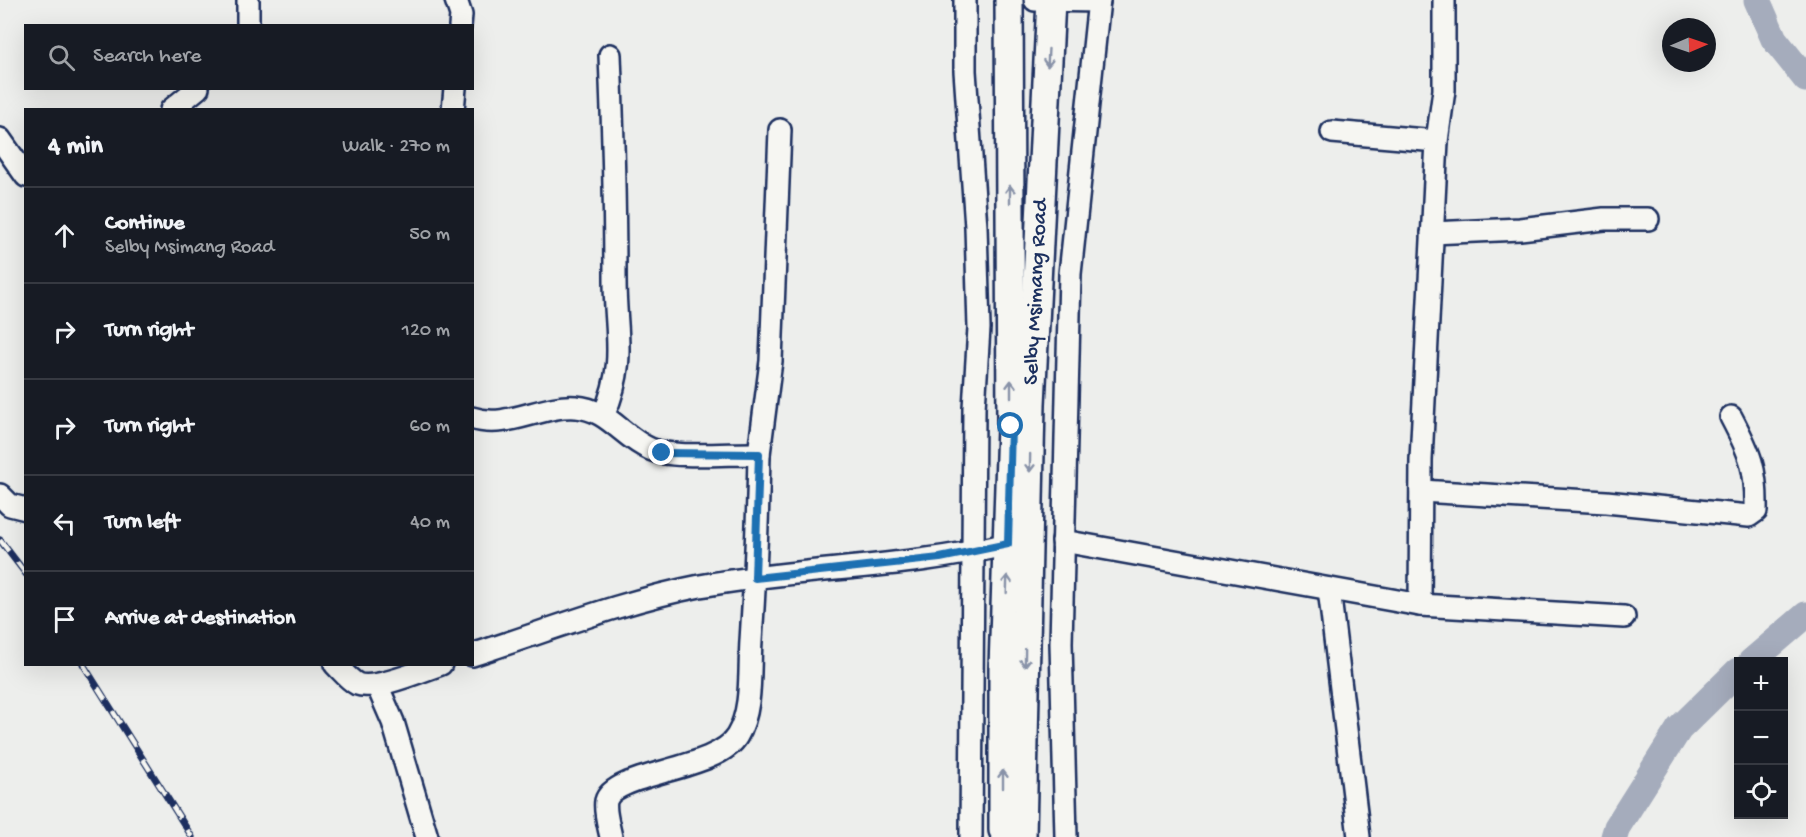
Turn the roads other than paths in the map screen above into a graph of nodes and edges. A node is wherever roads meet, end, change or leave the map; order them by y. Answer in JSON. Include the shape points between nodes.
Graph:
{"nodes":[{"id":1,"x":248,"y":0,"type":"edge"},
{"id":2,"x":456,"y":0,"type":"edge"},
{"id":3,"x":964,"y":0,"type":"edge"},
{"id":4,"x":1009,"y":0,"type":"edge"},
{"id":5,"x":1035,"y":0,"type":"edge"},
{"id":6,"x":1051,"y":0,"type":"edge"},
{"id":7,"x":1099,"y":0,"type":"edge"},
{"id":8,"x":1444,"y":0,"type":"edge"},
{"id":9,"x":248,"y":24,"type":"edge"},
{"id":10,"x":460,"y":24,"type":"edge"},
{"id":11,"x":610,"y":55,"type":"dead end"},
{"id":12,"x":196,"y":90,"type":"edge"},
{"id":13,"x":455,"y":90,"type":"edge"},
{"id":14,"x":173,"y":108,"type":"edge"},
{"id":15,"x":453,"y":108,"type":"edge"},
{"id":16,"x":780,"y":130,"type":"dead end"},
{"id":17,"x":1332,"y":132,"type":"dead end"},
{"id":18,"x":0,"y":139,"type":"edge"},
{"id":19,"x":1437,"y":141,"type":"junction"},
{"id":20,"x":24,"y":173,"type":"edge"},
{"id":21,"x":1648,"y":219,"type":"dead end"},
{"id":22,"x":1432,"y":233,"type":"junction"},
{"id":23,"x":604,"y":414,"type":"junction"},
{"id":24,"x":1731,"y":417,"type":"dead end"},
{"id":25,"x":474,"y":418,"type":"edge"},
{"id":26,"x":759,"y":454,"type":"junction"},
{"id":27,"x":1421,"y":491,"type":"junction"},
{"id":28,"x":0,"y":495,"type":"edge"},
{"id":29,"x":24,"y":508,"type":"edge"},
{"id":30,"x":1063,"y":541,"type":"junction"},
{"id":31,"x":1008,"y":544,"type":"junction"},
{"id":32,"x":975,"y":553,"type":"junction"},
{"id":33,"x":755,"y":578,"type":"junction"},
{"id":34,"x":1329,"y":589,"type":"junction"},
{"id":35,"x":1420,"y":605,"type":"junction"},
{"id":36,"x":1624,"y":617,"type":"dead end"},
{"id":37,"x":474,"y":654,"type":"edge"},
{"id":38,"x":337,"y":666,"type":"edge"},
{"id":39,"x":435,"y":666,"type":"edge"},
{"id":40,"x":377,"y":685,"type":"junction"},
{"id":41,"x":427,"y":837,"type":"edge"},
{"id":42,"x":611,"y":837,"type":"edge"},
{"id":43,"x":971,"y":837,"type":"edge"},
{"id":44,"x":1003,"y":837,"type":"edge"},
{"id":45,"x":1022,"y":837,"type":"edge"},
{"id":46,"x":1066,"y":837,"type":"edge"},
{"id":47,"x":1359,"y":837,"type":"edge"}],
"edges":[{"from":1,"to":9,"type":"street"},
{"from":2,"to":10,"type":"street"},
{"from":3,"to":32,"type":"street","via":[[964,71],[979,328],[974,408]]},
{"from":31,"to":4,"type":"main road","name":"Selby Msimang Road","one_way":true},
{"from":5,"to":6,"type":"street"},
{"from":6,"to":7,"type":"street"},
{"from":6,"to":45,"type":"main road","name":"Selby Msimang Road","one_way":true,"via":[[1031,404]]},
{"from":7,"to":30,"type":"street","via":[[1070,274]]},
{"from":8,"to":19,"type":"street","via":[[1444,90]]},
{"from":11,"to":23,"type":"street","via":[[620,362]]},
{"from":12,"to":14,"type":"street"},
{"from":13,"to":15,"type":"street"},
{"from":16,"to":26,"type":"street","via":[[771,361]]},
{"from":17,"to":19,"type":"street"},
{"from":18,"to":20,"type":"street"},
{"from":19,"to":22,"type":"street"},
{"from":21,"to":22,"type":"street","via":[[1617,218],[1520,230]]},
{"from":22,"to":27,"type":"street"},
{"from":23,"to":25,"type":"street","via":[[572,406],[494,421]]},
{"from":23,"to":26,"type":"street","via":[[628,437],[662,453]]},
{"from":24,"to":27,"type":"street","via":[[1755,471],[1756,511],[1749,516],[1606,502]]},
{"from":26,"to":33,"type":"street"},
{"from":27,"to":35,"type":"street"},
{"from":28,"to":29,"type":"street","via":[[10,505]]},
{"from":30,"to":34,"type":"street"},
{"from":30,"to":46,"type":"street","via":[[1061,643]]},
{"from":31,"to":32,"type":"street"},
{"from":44,"to":31,"type":"main road","name":"Selby Msimang Road","one_way":true},
{"from":32,"to":33,"type":"street"},
{"from":32,"to":43,"type":"street"},
{"from":33,"to":37,"type":"street","via":[[665,595]]},
{"from":33,"to":42,"type":"street","via":[[745,715],[737,736],[716,756],[642,777],[609,795],[606,804]]},
{"from":34,"to":35,"type":"street"},
{"from":34,"to":47,"type":"street"},
{"from":35,"to":36,"type":"street"},
{"from":38,"to":40,"type":"street","via":[[359,685]]},
{"from":39,"to":40,"type":"street"},
{"from":40,"to":41,"type":"street","via":[[393,722]]}]}
